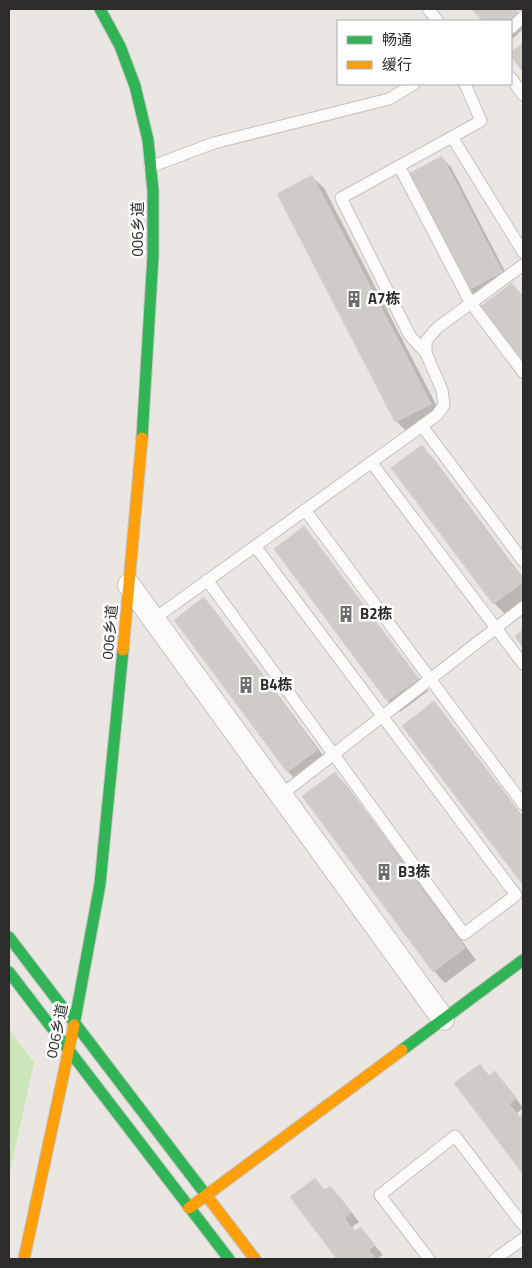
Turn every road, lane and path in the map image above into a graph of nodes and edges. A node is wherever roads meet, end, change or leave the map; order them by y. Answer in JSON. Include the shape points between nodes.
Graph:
{"nodes":[{"id":1,"x":100,"y":9,"type":"edge"},
{"id":2,"x":428,"y":9,"type":"edge"},
{"id":3,"x":523,"y":17,"type":"edge"},
{"id":4,"x":437,"y":20,"type":"edge"},
{"id":5,"x":512,"y":27,"type":"edge"},
{"id":6,"x":512,"y":79,"type":"edge"},
{"id":7,"x":412,"y":85,"type":"edge"},
{"id":8,"x":465,"y":85,"type":"edge"},
{"id":9,"x":523,"y":95,"type":"edge"},
{"id":10,"x":452,"y":137,"type":"junction"},
{"id":11,"x":399,"y":166,"type":"junction"},
{"id":12,"x":150,"y":167,"type":"junction"},
{"id":13,"x":523,"y":252,"type":"edge"},
{"id":14,"x":523,"y":265,"type":"edge"},
{"id":15,"x":470,"y":302,"type":"junction"},
{"id":16,"x":426,"y":353,"type":"junction"},
{"id":17,"x":523,"y":372,"type":"edge"},
{"id":18,"x":422,"y":426,"type":"junction"},
{"id":19,"x":371,"y":462,"type":"junction"},
{"id":20,"x":305,"y":510,"type":"junction"},
{"id":21,"x":255,"y":546,"type":"junction"},
{"id":22,"x":523,"y":561,"type":"edge"},
{"id":23,"x":207,"y":580,"type":"junction"},
{"id":24,"x":129,"y":585,"type":"junction"},
{"id":25,"x":523,"y":607,"type":"edge"},
{"id":26,"x":154,"y":619,"type":"junction"},
{"id":27,"x":496,"y":628,"type":"junction"},
{"id":28,"x":523,"y":664,"type":"edge"},
{"id":29,"x":430,"y":679,"type":"junction"},
{"id":30,"x":383,"y":716,"type":"junction"},
{"id":31,"x":334,"y":754,"type":"junction"},
{"id":32,"x":281,"y":795,"type":"junction"},
{"id":33,"x":523,"y":804,"type":"edge"},
{"id":34,"x":9,"y":937,"type":"edge"},
{"id":35,"x":523,"y":960,"type":"edge"},
{"id":36,"x":9,"y":972,"type":"edge"},
{"id":37,"x":443,"y":1019,"type":"junction"},
{"id":38,"x":75,"y":1022,"type":"junction"},
{"id":39,"x":69,"y":1051,"type":"junction"},
{"id":40,"x":206,"y":1194,"type":"junction"},
{"id":41,"x":189,"y":1208,"type":"junction"},
{"id":42,"x":523,"y":1225,"type":"edge"},
{"id":43,"x":523,"y":1239,"type":"edge"},
{"id":44,"x":24,"y":1259,"type":"edge"},
{"id":45,"x":229,"y":1259,"type":"edge"},
{"id":46,"x":255,"y":1259,"type":"edge"},
{"id":47,"x":429,"y":1259,"type":"edge"},
{"id":48,"x":495,"y":1259,"type":"edge"}],
"edges":[{"from":1,"to":12,"type":"street","name":"006乡道","via":[[120,46],[135,86],[148,140]]},
{"from":2,"to":4,"type":"lane"},
{"from":3,"to":5,"type":"lane"},
{"from":6,"to":9,"type":"lane"},
{"from":7,"to":12,"type":"lane","via":[[389,99],[214,143]]},
{"from":8,"to":10,"type":"lane","via":[[481,121]]},
{"from":10,"to":11,"type":"lane"},
{"from":10,"to":13,"type":"lane"},
{"from":11,"to":15,"type":"lane"},
{"from":11,"to":16,"type":"lane","via":[[341,198],[410,336]]},
{"from":12,"to":24,"type":"street","name":"006乡道","via":[[153,256],[142,444]]},
{"from":14,"to":15,"type":"lane"},
{"from":15,"to":16,"type":"lane","via":[[436,328],[426,341]]},
{"from":15,"to":17,"type":"lane"},
{"from":16,"to":18,"type":"lane","via":[[442,390],[444,405]]},
{"from":18,"to":19,"type":"lane"},
{"from":18,"to":22,"type":"lane"},
{"from":19,"to":20,"type":"lane"},
{"from":19,"to":27,"type":"lane"},
{"from":20,"to":21,"type":"lane"},
{"from":20,"to":29,"type":"lane"},
{"from":21,"to":23,"type":"lane"},
{"from":21,"to":30,"type":"lane"},
{"from":23,"to":26,"type":"lane"},
{"from":23,"to":31,"type":"lane"},
{"from":24,"to":26,"type":"street"},
{"from":24,"to":38,"type":"street","name":"006乡道","via":[[100,884]]},
{"from":25,"to":27,"type":"lane"},
{"from":26,"to":32,"type":"street"},
{"from":27,"to":28,"type":"lane"},
{"from":27,"to":29,"type":"lane"},
{"from":29,"to":30,"type":"lane"},
{"from":29,"to":33,"type":"lane"},
{"from":30,"to":31,"type":"lane"},
{"from":30,"to":31,"type":"lane","via":[[516,895],[464,934]]},
{"from":31,"to":32,"type":"lane"},
{"from":32,"to":37,"type":"street"},
{"from":34,"to":38,"type":"street"},
{"from":35,"to":37,"type":"street"},
{"from":36,"to":39,"type":"street"},
{"from":37,"to":40,"type":"street"},
{"from":38,"to":39,"type":"street","name":"006乡道"},
{"from":38,"to":40,"type":"street"},
{"from":39,"to":41,"type":"street"},
{"from":39,"to":44,"type":"street","name":"006乡道"},
{"from":40,"to":41,"type":"street"},
{"from":40,"to":46,"type":"street"},
{"from":41,"to":45,"type":"street"},
{"from":42,"to":47,"type":"lane","via":[[455,1136],[380,1195]]},
{"from":43,"to":48,"type":"lane"}]}
